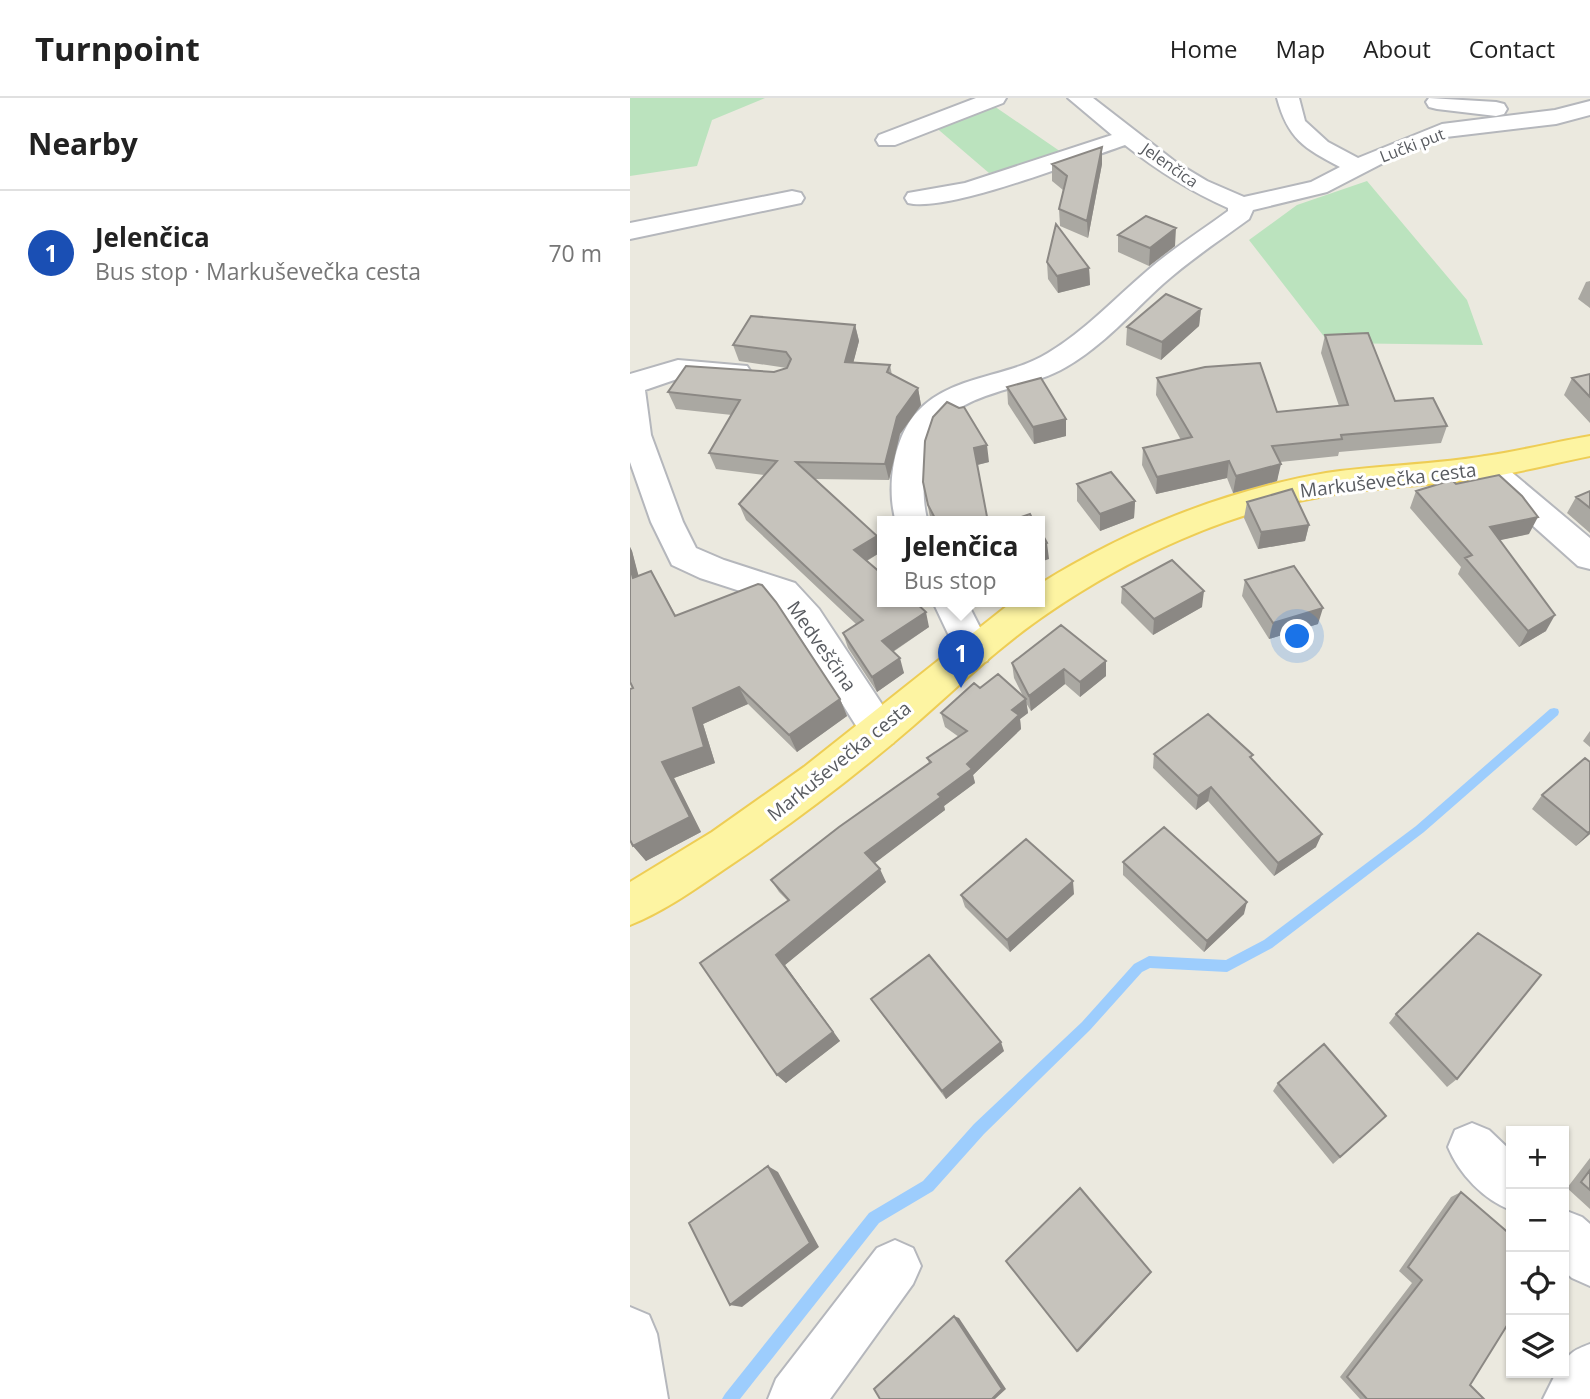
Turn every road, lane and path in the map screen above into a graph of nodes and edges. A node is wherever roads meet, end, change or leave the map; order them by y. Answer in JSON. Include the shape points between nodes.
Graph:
{"nodes":[{"id":1,"x":995,"y":98,"type":"edge"},
{"id":2,"x":1079,"y":98,"type":"edge"},
{"id":3,"x":1288,"y":98,"type":"edge"},
{"id":4,"x":1437,"y":102,"type":"dead end"},
{"id":5,"x":1501,"y":104,"type":"edge"},
{"id":6,"x":1586,"y":109,"type":"edge"},
{"id":7,"x":1130,"y":136,"type":"junction"},
{"id":8,"x":887,"y":140,"type":"dead end"},
{"id":9,"x":1357,"y":167,"type":"junction"},
{"id":10,"x":792,"y":198,"type":"dead end"},
{"id":11,"x":917,"y":198,"type":"dead end"},
{"id":12,"x":1241,"y":205,"type":"junction"},
{"id":13,"x":630,"y":231,"type":"edge"},
{"id":14,"x":768,"y":375,"type":"edge"},
{"id":15,"x":630,"y":384,"type":"edge"},
{"id":16,"x":1590,"y":446,"type":"edge"},
{"id":17,"x":1538,"y":455,"type":"junction"},
{"id":18,"x":1486,"y":467,"type":"junction"},
{"id":19,"x":1523,"y":498,"type":"junction"},
{"id":20,"x":909,"y":516,"type":"edge"},
{"id":21,"x":1590,"y":557,"type":"edge"},
{"id":22,"x":1045,"y":598,"type":"edge"},
{"id":23,"x":952,"y":607,"type":"edge"},
{"id":24,"x":1032,"y":607,"type":"edge"},
{"id":25,"x":974,"y":651,"type":"junction"},
{"id":26,"x":880,"y":732,"type":"junction"},
{"id":27,"x":630,"y":905,"type":"edge"},
{"id":28,"x":1472,"y":1147,"type":"dead end"},
{"id":29,"x":1506,"y":1180,"type":"edge"},
{"id":30,"x":1569,"y":1240,"type":"edge"},
{"id":31,"x":1590,"y":1260,"type":"edge"},
{"id":32,"x":895,"y":1266,"type":"dead end"},
{"id":33,"x":630,"y":1335,"type":"edge"},
{"id":34,"x":1590,"y":1371,"type":"edge"},
{"id":35,"x":640,"y":1399,"type":"edge"},
{"id":36,"x":796,"y":1399,"type":"edge"},
{"id":37,"x":1571,"y":1399,"type":"edge"}],
"edges":[{"from":1,"to":8,"type":"street"},
{"from":2,"to":7,"type":"street","name":"Jelenčica"},
{"from":3,"to":9,"type":"street","via":[[1295,123],[1320,147]]},
{"from":4,"to":5,"type":"street"},
{"from":5,"to":6,"type":"street","via":[[1535,111]]},
{"from":6,"to":9,"type":"street","name":"Lučki put","via":[[1442,131]]},
{"from":7,"to":11,"type":"street","via":[[969,188]]},
{"from":7,"to":12,"type":"street","name":"Jelenčica","via":[[1199,186]]},
{"from":9,"to":12,"type":"street","name":"Lučki put","via":[[1319,187]]},
{"from":10,"to":13,"type":"street"},
{"from":12,"to":20,"type":"street","via":[[1240,214],[1172,262],[1065,355],[1040,369],[967,393],[927,420],[909,471]]},
{"from":14,"to":15,"type":"street","via":[[678,369]]},
{"from":15,"to":26,"type":"street","name":"Medveščina","via":[[636,435],[684,556],[783,592],[807,619]]},
{"from":16,"to":17,"type":"main road","name":"Markuševečka cesta"},
{"from":17,"to":18,"type":"main road","name":"Markuševečka cesta"},
{"from":17,"to":19,"type":"street"},
{"from":18,"to":19,"type":"street"},
{"from":18,"to":22,"type":"main road","name":"Markuševečka cesta","via":[[1303,489],[1199,518],[1096,565]]},
{"from":19,"to":21,"type":"street"},
{"from":23,"to":25,"type":"street"},
{"from":24,"to":25,"type":"main road","name":"Markuševečka cesta"},
{"from":25,"to":26,"type":"main road","name":"Markuševečka cesta"},
{"from":26,"to":27,"type":"main road","name":"Markuševečka cesta","via":[[717,854]]},
{"from":28,"to":29,"type":"street"},
{"from":30,"to":31,"type":"street"},
{"from":32,"to":36,"type":"street"},
{"from":33,"to":35,"type":"street"},
{"from":34,"to":37,"type":"street"}]}
